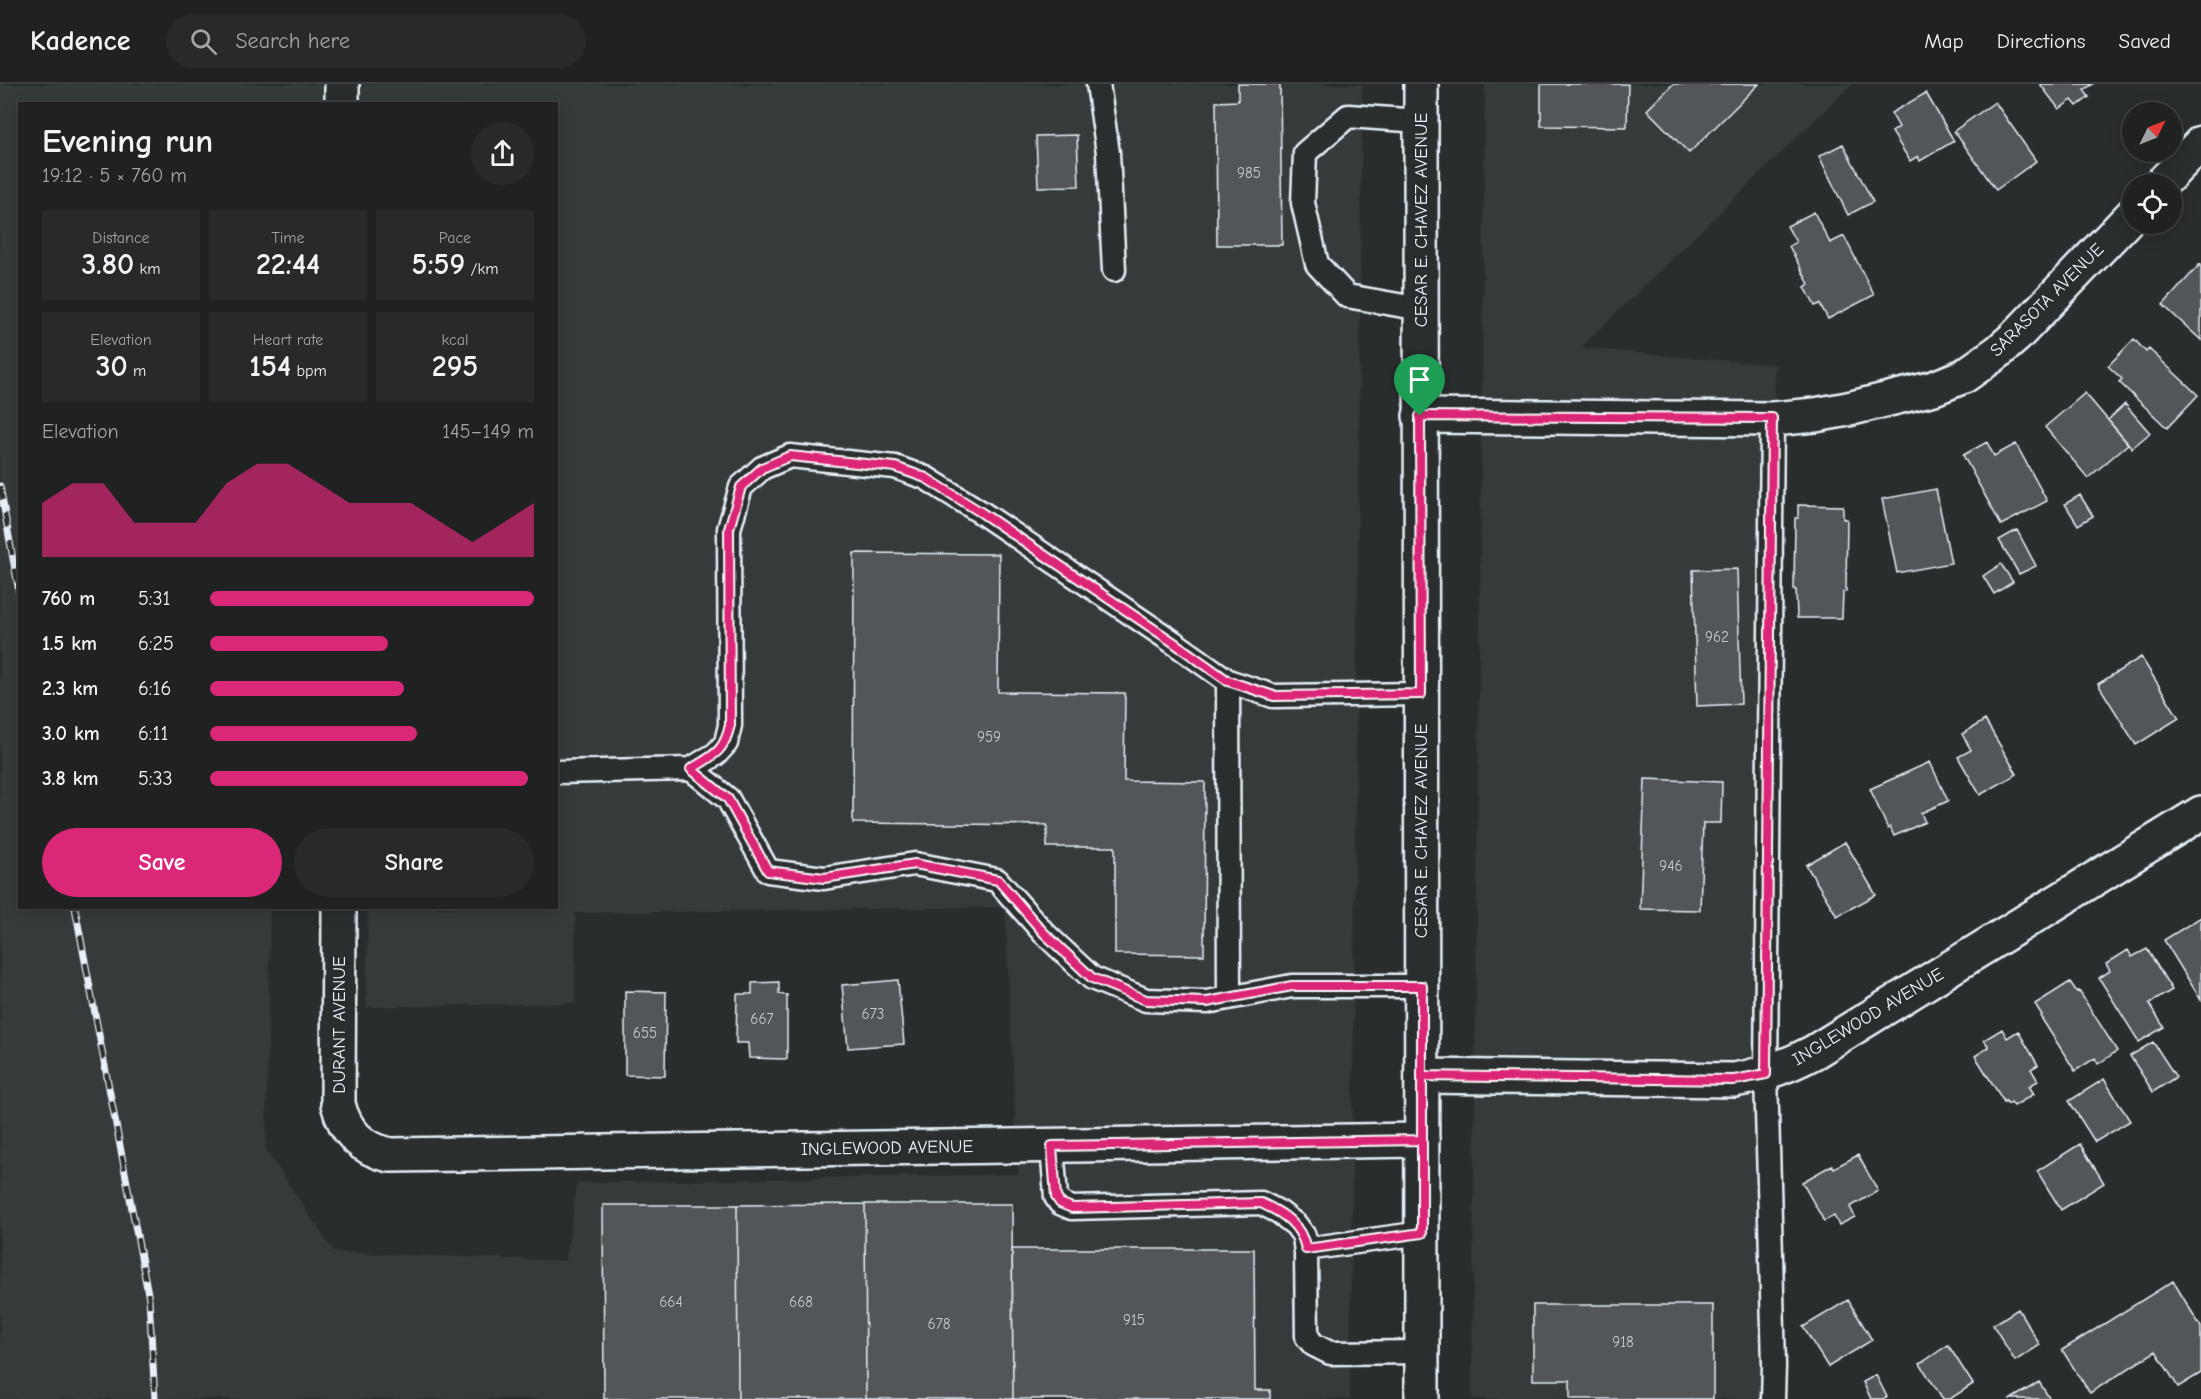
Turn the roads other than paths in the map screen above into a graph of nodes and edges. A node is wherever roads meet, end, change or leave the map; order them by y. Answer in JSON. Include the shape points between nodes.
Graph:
{"nodes":[{"id":1,"x":342,"y":84,"type":"edge"},
{"id":2,"x":1098,"y":84,"type":"edge"},
{"id":3,"x":1421,"y":84,"type":"edge"},
{"id":4,"x":342,"y":102,"type":"edge"},
{"id":5,"x":1422,"y":121,"type":"junction"},
{"id":6,"x":2201,"y":142,"type":"edge"},
{"id":7,"x":2171,"y":174,"type":"edge"},
{"id":8,"x":2122,"y":225,"type":"edge"},
{"id":9,"x":1114,"y":270,"type":"dead end"},
{"id":10,"x":1421,"y":309,"type":"junction"},
{"id":11,"x":1420,"y":416,"type":"junction"},
{"id":12,"x":1772,"y":418,"type":"junction"},
{"id":13,"x":1228,"y":681,"type":"junction"},
{"id":14,"x":1421,"y":694,"type":"junction"},
{"id":15,"x":691,"y":769,"type":"junction"},
{"id":16,"x":558,"y":772,"type":"edge"},
{"id":17,"x":2201,"y":813,"type":"edge"},
{"id":18,"x":339,"y":909,"type":"edge"},
{"id":19,"x":1422,"y":986,"type":"junction"},
{"id":20,"x":1229,"y":998,"type":"junction"},
{"id":21,"x":1766,"y":1074,"type":"junction"},
{"id":22,"x":1422,"y":1076,"type":"junction"},
{"id":23,"x":356,"y":1138,"type":"joint"},
{"id":24,"x":1422,"y":1140,"type":"junction"},
{"id":25,"x":1052,"y":1146,"type":"junction"},
{"id":26,"x":1422,"y":1233,"type":"junction"},
{"id":27,"x":1306,"y":1249,"type":"junction"},
{"id":28,"x":1422,"y":1352,"type":"junction"},
{"id":29,"x":1422,"y":1399,"type":"edge"},
{"id":30,"x":1773,"y":1399,"type":"edge"}],
"edges":[{"from":1,"to":4,"type":"street"},
{"from":2,"to":9,"type":"lane","via":[[1108,153]]},
{"from":3,"to":5,"type":"street","name":"CESAR E. CHAVEZ AVENUE"},
{"from":5,"to":10,"type":"street","name":"CESAR E. CHAVEZ AVENUE"},
{"from":5,"to":10,"type":"lane","via":[[1348,116],[1305,153],[1303,203],[1317,264],[1347,296]]},
{"from":6,"to":7,"type":"street"},
{"from":8,"to":12,"type":"street","name":"SARASOTA AVENUE","via":[[2015,337],[1964,376],[1934,388],[1848,409]]},
{"from":10,"to":11,"type":"street","name":"CESAR E. CHAVEZ AVENUE"},
{"from":11,"to":12,"type":"street","name":"SARASOTA AVENUE"},
{"from":11,"to":14,"type":"street","name":"CESAR E. CHAVEZ AVENUE"},
{"from":12,"to":21,"type":"lane"},
{"from":13,"to":14,"type":"lane","via":[[1274,696]]},
{"from":13,"to":15,"type":"lane","via":[[926,478],[895,467],[790,456],[762,468],[741,487],[729,529],[730,725],[721,749]]},
{"from":13,"to":20,"type":"lane"},
{"from":14,"to":19,"type":"street","name":"CESAR E. CHAVEZ AVENUE"},
{"from":15,"to":16,"type":"lane"},
{"from":15,"to":20,"type":"lane","via":[[728,799],[768,871],[824,878],[915,864],[998,880],[1044,933],[1092,978],[1146,1000],[1207,1002]]},
{"from":17,"to":21,"type":"street","name":"INGLEWOOD AVENUE","via":[[1814,1052]]},
{"from":18,"to":23,"type":"street","name":"DURANT AVENUE","via":[[338,1104],[343,1120]]},
{"from":19,"to":20,"type":"lane","via":[[1292,986]]},
{"from":19,"to":22,"type":"street","name":"CESAR E. CHAVEZ AVENUE"},
{"from":21,"to":22,"type":"street","name":"INGLEWOOD AVENUE","via":[[1734,1080]]},
{"from":21,"to":30,"type":"lane"},
{"from":22,"to":24,"type":"street","name":"CESAR E. CHAVEZ AVENUE"},
{"from":23,"to":25,"type":"street","name":"INGLEWOOD AVENUE","via":[[372,1150],[390,1155]]},
{"from":24,"to":25,"type":"street","name":"INGLEWOOD AVENUE"},
{"from":24,"to":26,"type":"street","name":"CESAR E. CHAVEZ AVENUE"},
{"from":25,"to":27,"type":"lane","via":[[1056,1197],[1072,1208],[1261,1203],[1296,1225],[1304,1236]]},
{"from":26,"to":27,"type":"lane"},
{"from":26,"to":28,"type":"street","name":"CESAR E. CHAVEZ AVENUE"},
{"from":27,"to":28,"type":"lane","via":[[1307,1337],[1314,1346],[1330,1353]]},
{"from":28,"to":29,"type":"street","name":"CESAR E. CHAVEZ AVENUE"}]}
